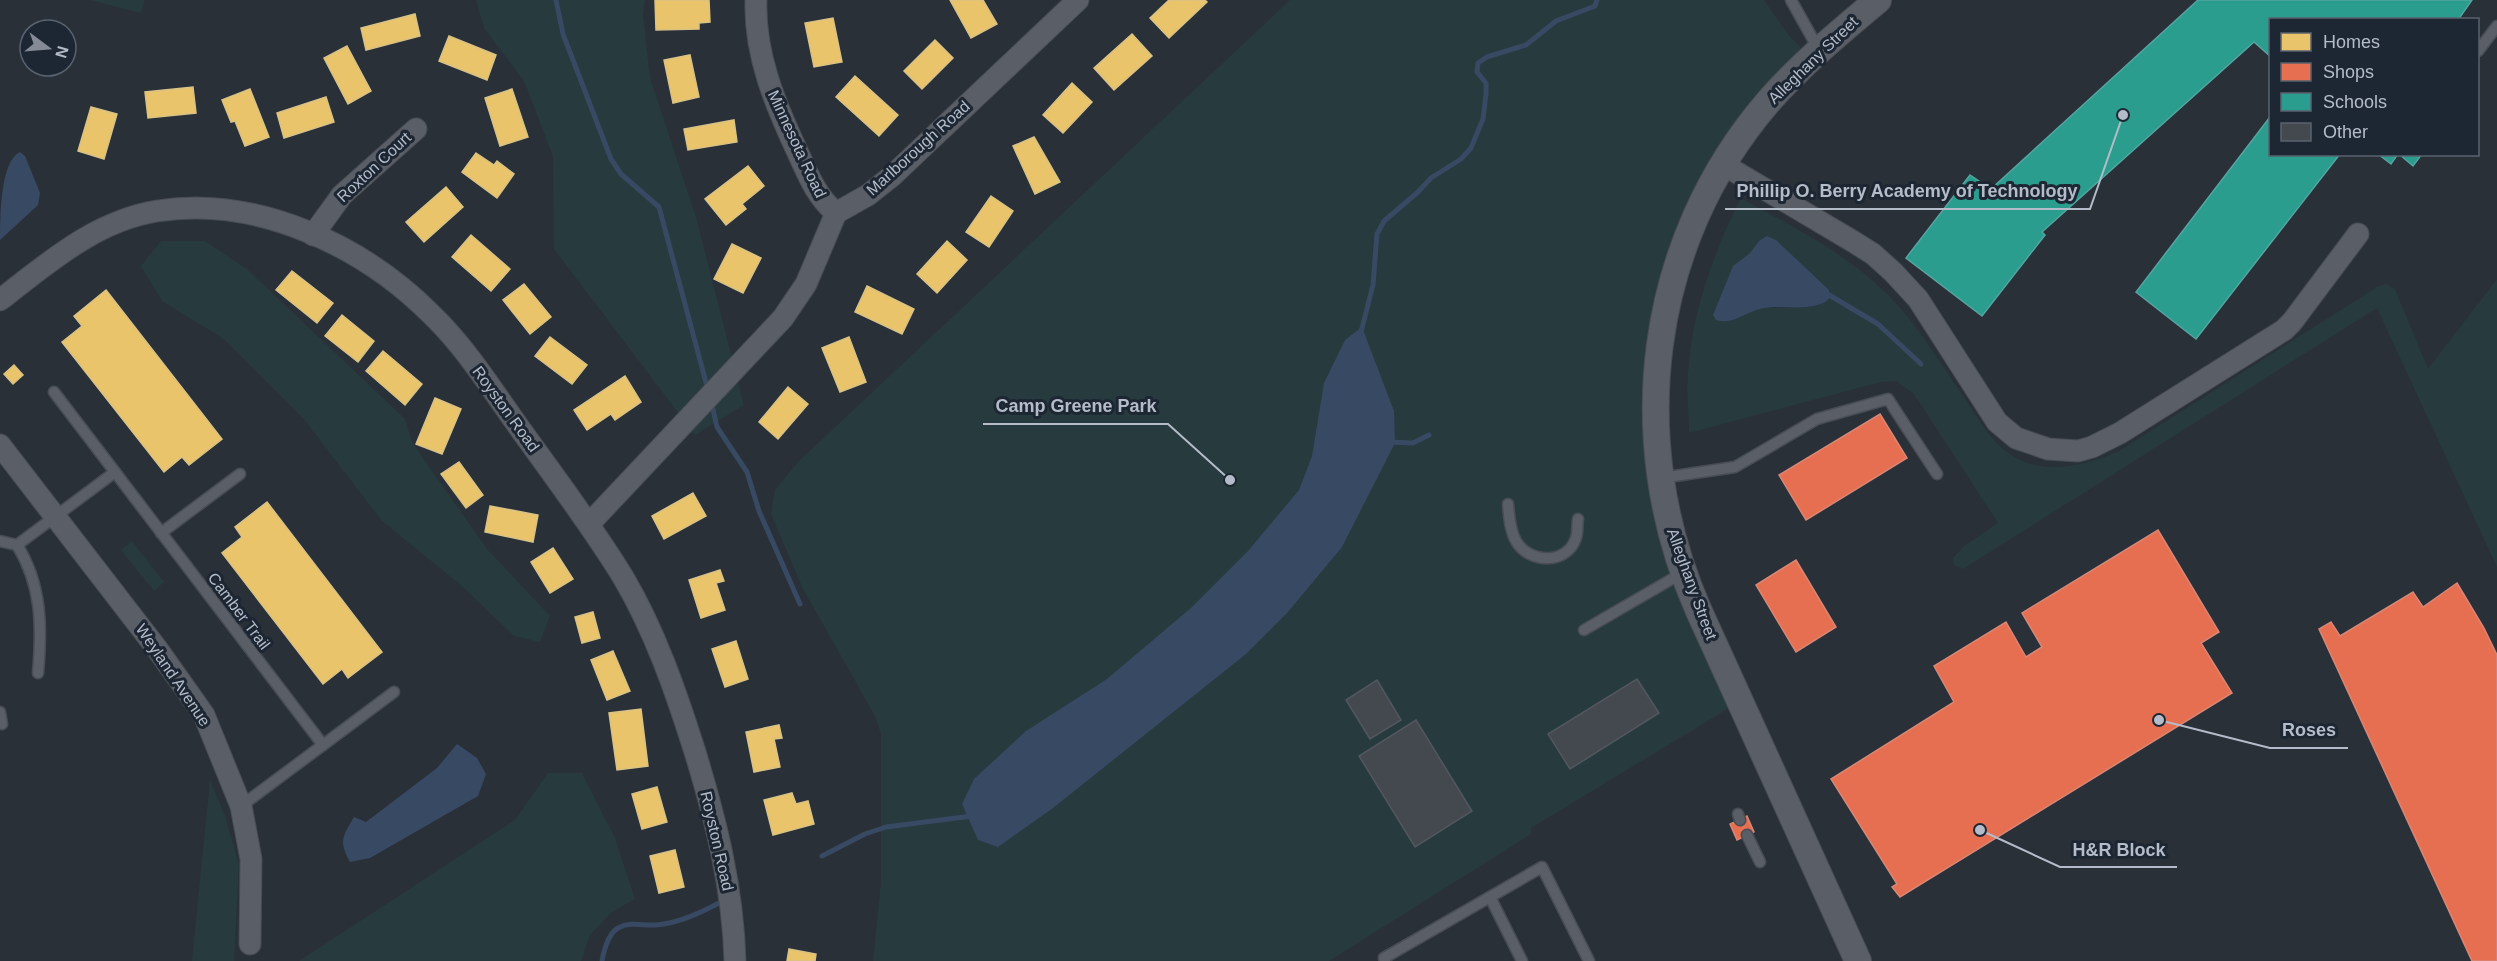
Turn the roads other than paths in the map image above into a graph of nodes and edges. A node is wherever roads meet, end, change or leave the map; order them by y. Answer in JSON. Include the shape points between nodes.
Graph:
{"nodes":[{"id":1,"x":756,"y":0,"type":"edge"},
{"id":2,"x":1078,"y":0,"type":"edge"},
{"id":3,"x":1791,"y":0,"type":"edge"},
{"id":4,"x":1878,"y":0,"type":"edge"},
{"id":5,"x":2497,"y":26,"type":"edge"},
{"id":6,"x":2479,"y":50,"type":"edge"},
{"id":7,"x":1819,"y":51,"type":"junction"},
{"id":8,"x":416,"y":129,"type":"dead end"},
{"id":9,"x":1724,"y":165,"type":"junction"},
{"id":10,"x":836,"y":213,"type":"junction"},
{"id":11,"x":2358,"y":234,"type":"dead end"},
{"id":12,"x":313,"y":235,"type":"junction"},
{"id":13,"x":0,"y":300,"type":"edge"},
{"id":14,"x":54,"y":392,"type":"dead end"},
{"id":15,"x":0,"y":445,"type":"edge"},
{"id":16,"x":115,"y":472,"type":"junction"},
{"id":17,"x":240,"y":474,"type":"dead end"},
{"id":18,"x":1937,"y":474,"type":"dead end"},
{"id":19,"x":1660,"y":478,"type":"junction"},
{"id":20,"x":1508,"y":504,"type":"dead end"},
{"id":21,"x":55,"y":515,"type":"junction"},
{"id":22,"x":1578,"y":519,"type":"dead end"},
{"id":23,"x":589,"y":524,"type":"junction"},
{"id":24,"x":161,"y":533,"type":"junction"},
{"id":25,"x":0,"y":541,"type":"edge"},
{"id":26,"x":17,"y":545,"type":"junction"},
{"id":27,"x":1684,"y":572,"type":"junction"},
{"id":28,"x":1584,"y":630,"type":"dead end"},
{"id":29,"x":39,"y":673,"type":"dead end"},
{"id":30,"x":394,"y":692,"type":"dead end"},
{"id":31,"x":0,"y":712,"type":"edge"},
{"id":32,"x":2,"y":724,"type":"dead end"},
{"id":33,"x":323,"y":745,"type":"junction"},
{"id":34,"x":241,"y":806,"type":"junction"},
{"id":35,"x":1747,"y":835,"type":"dead end"},
{"id":36,"x":1760,"y":862,"type":"dead end"},
{"id":37,"x":1490,"y":897,"type":"junction"},
{"id":38,"x":250,"y":944,"type":"dead end"},
{"id":39,"x":735,"y":961,"type":"edge"},
{"id":40,"x":1385,"y":961,"type":"edge"},
{"id":41,"x":1522,"y":961,"type":"edge"},
{"id":42,"x":1589,"y":961,"type":"edge"},
{"id":43,"x":1858,"y":961,"type":"edge"}],
"edges":[{"from":1,"to":10,"type":"street","name":"Minnesota Road","via":[[762,61],[771,89],[817,193]]},
{"from":2,"to":10,"type":"street","name":"Marlborough Road","via":[[892,176]]},
{"from":3,"to":7,"type":"lane"},
{"from":4,"to":7,"type":"street","name":"Alleghany Street"},
{"from":5,"to":6,"type":"lane"},
{"from":7,"to":9,"type":"street","name":"Alleghany Street","via":[[1767,103]]},
{"from":8,"to":12,"type":"street","name":"Roxton Court","via":[[342,195]]},
{"from":9,"to":11,"type":"street","via":[[1873,254],[1918,299],[1997,422],[2031,445],[2064,451],[2092,447],[2120,433],[2283,330]]},
{"from":9,"to":19,"type":"street","name":"Alleghany Street","via":[[1692,228],[1666,306],[1655,395]]},
{"from":10,"to":23,"type":"street","via":[[806,284],[783,318]]},
{"from":12,"to":13,"type":"street","name":"Royston Road","via":[[231,211],[187,208],[154,212],[108,226],[64,249]]},
{"from":12,"to":23,"type":"street","name":"Royston Road","via":[[374,267],[434,316],[464,351]]},
{"from":14,"to":16,"type":"lane","name":"Camber Trail"},
{"from":15,"to":21,"type":"street","name":"Weyland Avenue"},
{"from":16,"to":21,"type":"lane"},
{"from":16,"to":24,"type":"lane","name":"Camber Trail"},
{"from":17,"to":24,"type":"lane"},
{"from":18,"to":19,"type":"lane","via":[[1888,399],[1817,419],[1735,467]]},
{"from":19,"to":27,"type":"street","name":"Alleghany Street"},
{"from":20,"to":22,"type":"lane","via":[[1515,541],[1528,555],[1542,559],[1557,557],[1570,548]]},
{"from":21,"to":26,"type":"lane"},
{"from":21,"to":34,"type":"street","name":"Weyland Avenue","via":[[204,715]]},
{"from":23,"to":39,"type":"street","name":"Royston Road","via":[[645,621],[680,704],[715,819],[728,880]]},
{"from":24,"to":33,"type":"lane","name":"Camber Trail"},
{"from":25,"to":26,"type":"lane"},
{"from":26,"to":29,"type":"lane","via":[[28,563],[39,600]]},
{"from":27,"to":28,"type":"lane"},
{"from":27,"to":43,"type":"street","name":"Alleghany Street"},
{"from":30,"to":33,"type":"lane"},
{"from":31,"to":32,"type":"lane"},
{"from":33,"to":34,"type":"lane"},
{"from":34,"to":38,"type":"street","name":"Weyland Avenue","via":[[251,859]]},
{"from":35,"to":36,"type":"lane"},
{"from":37,"to":40,"type":"lane","via":[[1384,958]]},
{"from":37,"to":41,"type":"lane"},
{"from":37,"to":42,"type":"lane","via":[[1542,867]]}]}
